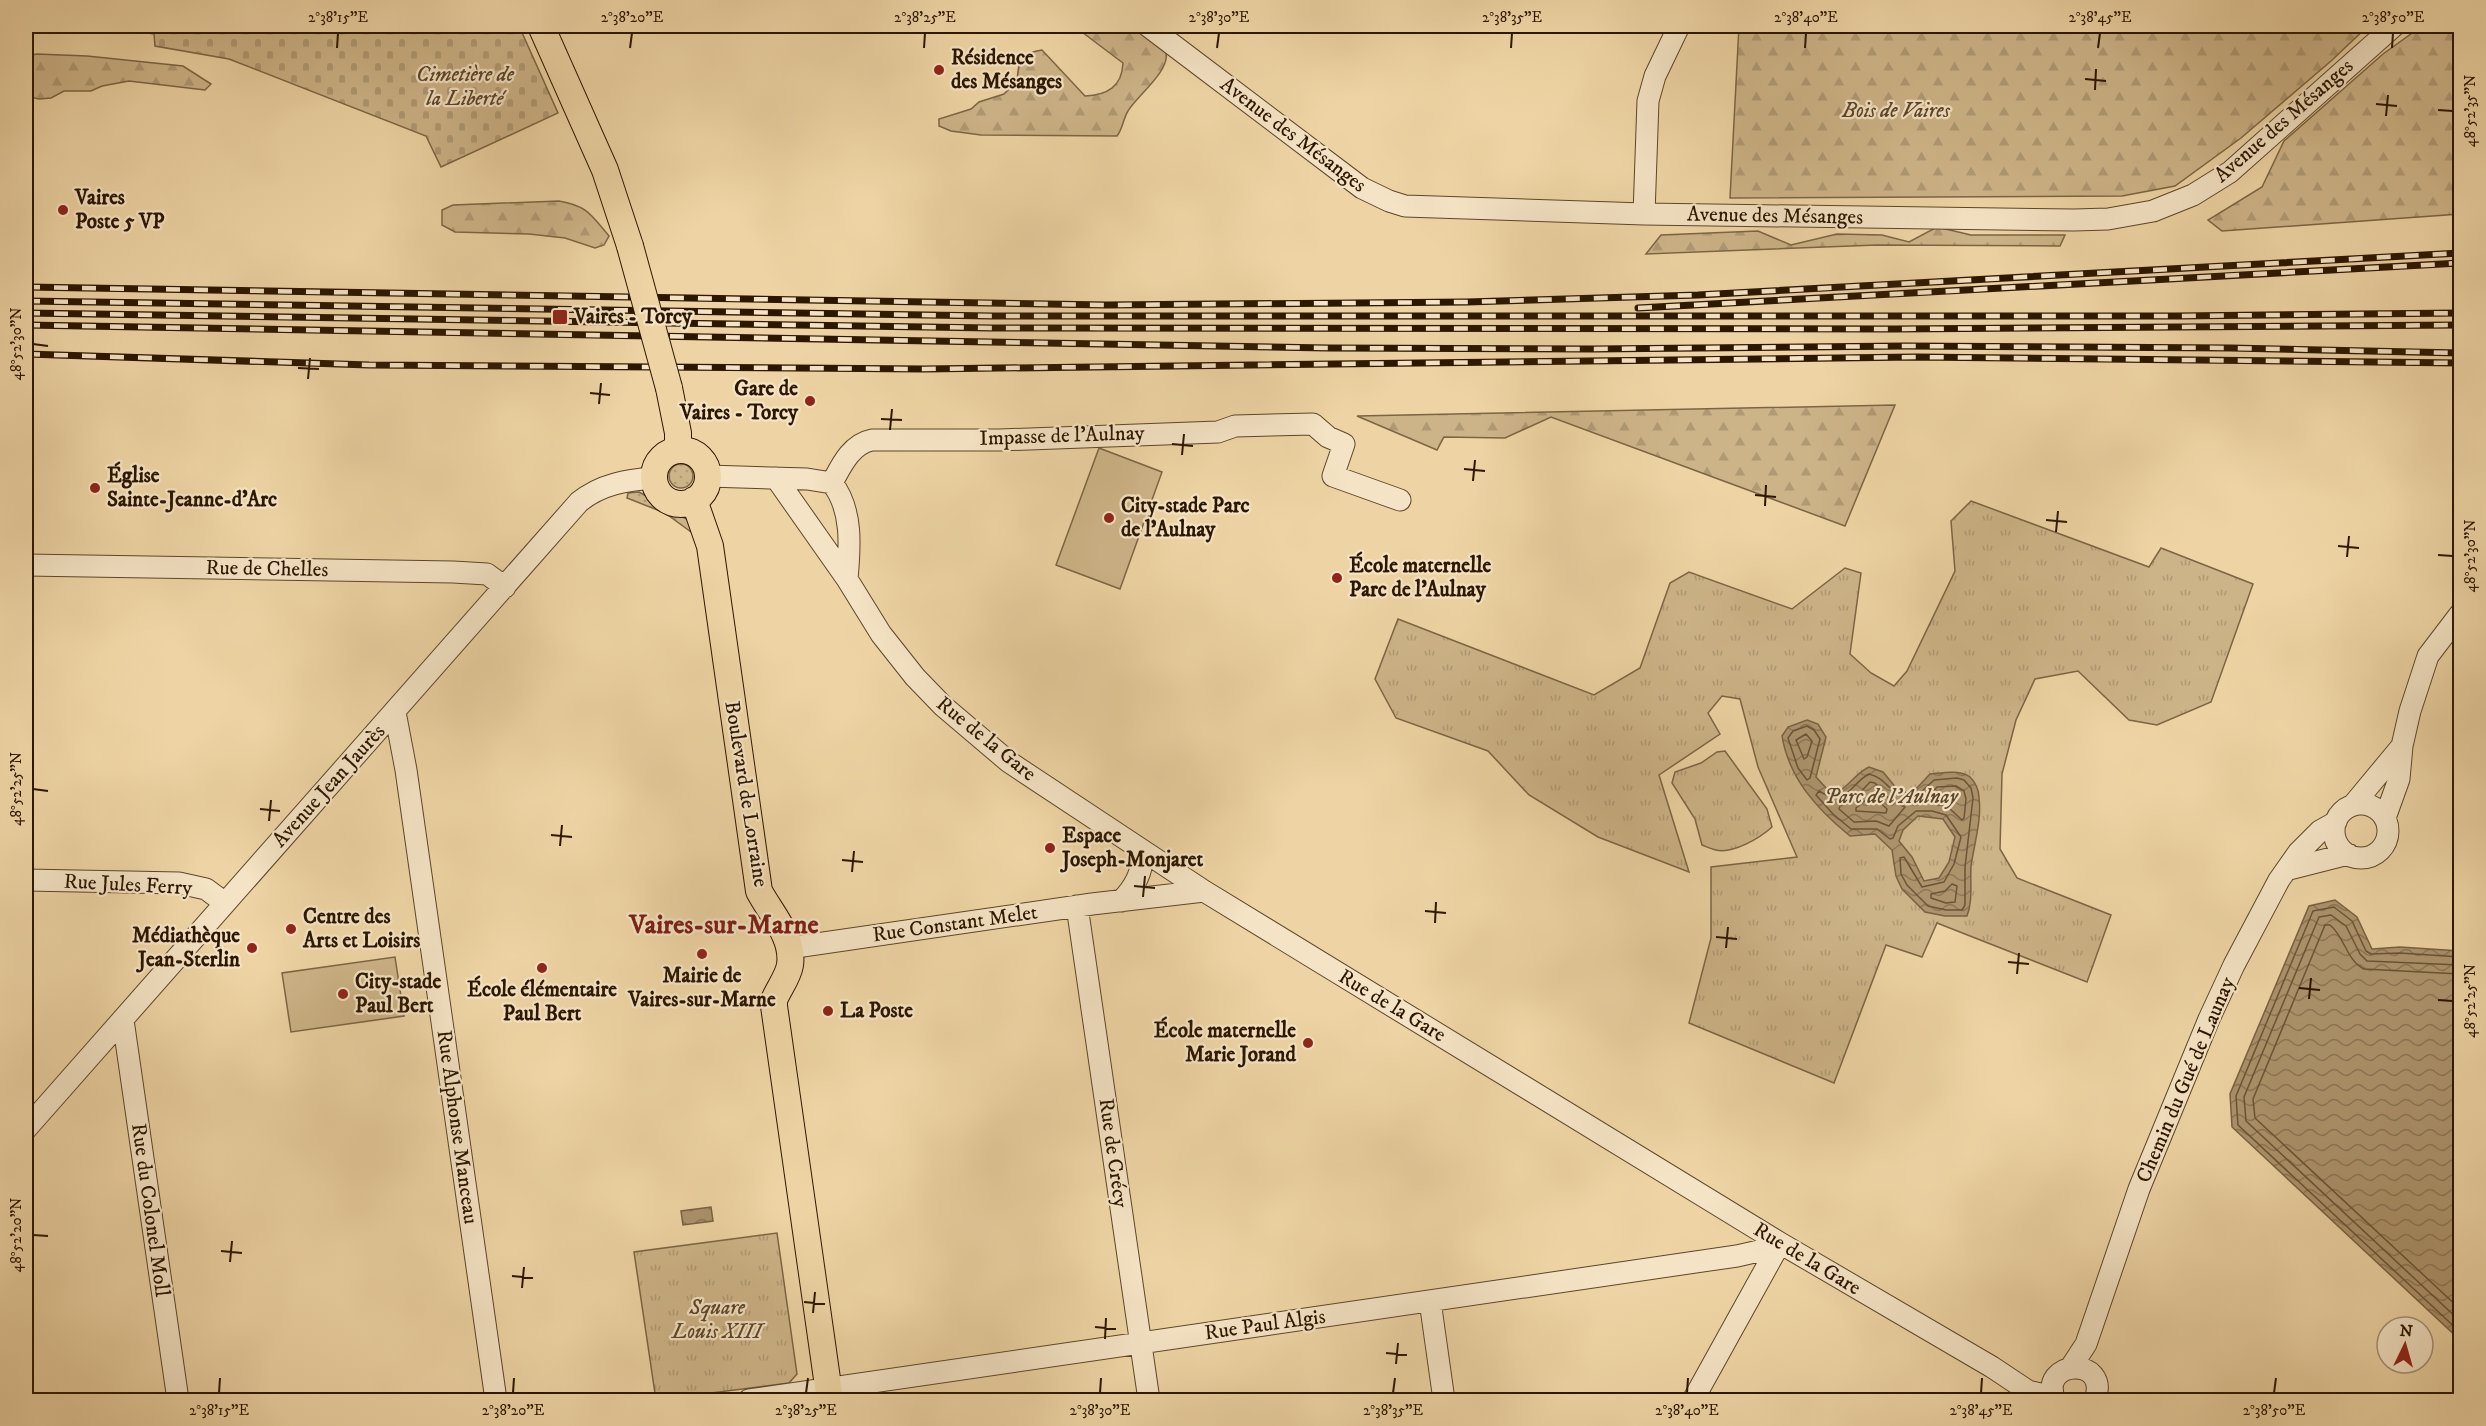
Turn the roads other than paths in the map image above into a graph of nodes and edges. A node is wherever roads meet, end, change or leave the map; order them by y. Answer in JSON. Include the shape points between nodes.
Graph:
{"nodes":[{"id":1,"x":541,"y":26,"type":"edge"},
{"id":2,"x":1148,"y":26,"type":"edge"},
{"id":3,"x":1679,"y":26,"type":"edge"},
{"id":4,"x":2394,"y":26,"type":"edge"},
{"id":5,"x":1644,"y":213,"type":"junction"},
{"id":6,"x":678,"y":450,"type":"junction"},
{"id":7,"x":708,"y":476,"type":"junction"},
{"id":8,"x":654,"y":478,"type":"junction"},
{"id":9,"x":776,"y":478,"type":"junction"},
{"id":10,"x":832,"y":483,"type":"junction"},
{"id":11,"x":694,"y":500,"type":"junction"},
{"id":12,"x":1400,"y":500,"type":"dead end"},
{"id":13,"x":26,"y":565,"type":"edge"},
{"id":14,"x":847,"y":579,"type":"junction"},
{"id":15,"x":505,"y":587,"type":"junction"},
{"id":16,"x":2460,"y":614,"type":"edge"},
{"id":17,"x":395,"y":712,"type":"junction"},
{"id":18,"x":2402,"y":746,"type":"junction"},
{"id":19,"x":2353,"y":805,"type":"junction"},
{"id":20,"x":2385,"y":818,"type":"junction"},
{"id":21,"x":2336,"y":822,"type":"junction"},
{"id":22,"x":1142,"y":850,"type":"junction"},
{"id":23,"x":2348,"y":854,"type":"junction"},
{"id":24,"x":2289,"y":869,"type":"junction"},
{"id":25,"x":26,"y":880,"type":"edge"},
{"id":26,"x":1204,"y":891,"type":"junction"},
{"id":27,"x":1121,"y":901,"type":"junction"},
{"id":28,"x":225,"y":903,"type":"junction"},
{"id":29,"x":1077,"y":906,"type":"junction"},
{"id":30,"x":789,"y":948,"type":"junction"},
{"id":31,"x":123,"y":1020,"type":"junction"},
{"id":32,"x":26,"y":1129,"type":"edge"},
{"id":33,"x":1779,"y":1243,"type":"junction"},
{"id":34,"x":1430,"y":1301,"type":"junction"},
{"id":35,"x":1141,"y":1343,"type":"junction"},
{"id":36,"x":1992,"y":1367,"type":"junction"},
{"id":37,"x":2074,"y":1372,"type":"junction"},
{"id":38,"x":829,"y":1395,"type":"edge"},
{"id":39,"x":2054,"y":1399,"type":"edge"},
{"id":40,"x":2095,"y":1400,"type":"edge"},
{"id":41,"x":178,"y":1401,"type":"edge"},
{"id":42,"x":496,"y":1401,"type":"edge"},
{"id":43,"x":749,"y":1401,"type":"edge"},
{"id":44,"x":1149,"y":1401,"type":"edge"},
{"id":45,"x":1444,"y":1401,"type":"edge"},
{"id":46,"x":1693,"y":1401,"type":"edge"}],
"edges":[{"from":1,"to":6,"type":"main road","bridge":true,"via":[[605,170],[630,246],[669,388]]},
{"from":2,"to":5,"type":"street","name":"Avenue des Mésanges","via":[[1362,188],[1389,201],[1423,208]]},
{"from":3,"to":5,"type":"street","via":[[1655,76],[1648,101]]},
{"from":4,"to":5,"type":"street","name":"Avenue des Mésanges","via":[[2230,171],[2193,195],[2153,211],[2074,220]]},
{"from":6,"to":7,"type":"main road","via":[[698,455]]},
{"from":6,"to":8,"type":"main road","via":[[660,459]]},
{"from":7,"to":9,"type":"street"},
{"from":7,"to":11,"type":"main road","via":[[706,488]]},
{"from":8,"to":11,"type":"main road","via":[[658,491],[670,501],[678,504]]},
{"from":8,"to":15,"type":"street","name":"Avenue Jean Jaurès","via":[[627,480],[591,492]]},
{"from":9,"to":10,"type":"street"},
{"from":9,"to":14,"type":"street","name":"Rue de la Gare"},
{"from":10,"to":12,"type":"street","name":"Impasse de l'Aulnay","via":[[857,446],[872,440],[1000,440],[1218,432],[1235,426],[1313,424],[1344,444],[1332,476]]},
{"from":10,"to":14,"type":"street","via":[[845,511],[850,550]]},
{"from":11,"to":30,"type":"main road","name":"Boulevard de Lorraine","via":[[710,546],[759,891]]},
{"from":13,"to":15,"type":"street","name":"Rue de Chelles","via":[[453,572],[487,574]]},
{"from":14,"to":22,"type":"street","name":"Rue de la Gare","via":[[881,634],[915,677],[956,718],[1009,762]]},
{"from":15,"to":17,"type":"street","name":"Avenue Jean Jaurès"},
{"from":16,"to":18,"type":"street","via":[[2428,656]]},
{"from":17,"to":28,"type":"street","name":"Avenue Jean Jaurès"},
{"from":17,"to":42,"type":"street","name":"Rue Alphonse Manceau"},
{"from":18,"to":19,"type":"street"},
{"from":18,"to":20,"type":"street","via":[[2399,779]]},
{"from":19,"to":20,"type":"street","via":[[2368,804]]},
{"from":19,"to":21,"type":"street"},
{"from":20,"to":23,"type":"street","via":[[2389,832],[2380,851],[2365,858]]},
{"from":21,"to":23,"type":"street","via":[[2336,841]]},
{"from":21,"to":24,"type":"street","name":"Chemin du Gué de Launay","via":[[2320,831],[2298,853]]},
{"from":22,"to":26,"type":"street","name":"Rue de la Gare"},
{"from":22,"to":27,"type":"street","via":[[1136,882]]},
{"from":23,"to":24,"type":"street"},
{"from":24,"to":37,"type":"street","name":"Chemin du Gué de Launay","via":[[2279,880],[2209,1019],[2124,1228],[2103,1300],[2099,1340]]},
{"from":25,"to":28,"type":"street","name":"Rue Jules Ferry","via":[[179,883],[206,889]]},
{"from":26,"to":27,"type":"street","name":"Rue Constant Melet"},
{"from":26,"to":33,"type":"street","name":"Rue de la Gare"},
{"from":27,"to":29,"type":"street","name":"Rue Constant Melet"},
{"from":28,"to":31,"type":"street","name":"Avenue Jean Jaurès"},
{"from":29,"to":30,"type":"street","name":"Rue Constant Melet"},
{"from":29,"to":35,"type":"street","name":"Rue de Crécy"},
{"from":30,"to":38,"type":"main road","via":[[790,966],[774,1006]]},
{"from":31,"to":32,"type":"street","name":"Avenue Jean Jaurès"},
{"from":31,"to":41,"type":"street","name":"Rue du Colonel Moll"},
{"from":33,"to":34,"type":"street","name":"Rue Paul Algis","via":[[1737,1256]]},
{"from":33,"to":36,"type":"street","name":"Rue de la Gare"},
{"from":33,"to":46,"type":"street"},
{"from":34,"to":35,"type":"street","name":"Rue Paul Algis"},
{"from":34,"to":45,"type":"street"},
{"from":35,"to":38,"type":"street","name":"Rue Paul Algis"},
{"from":35,"to":44,"type":"street","name":"Rue de Crécy"},
{"from":36,"to":37,"type":"street","name":"Rue de la Gare","via":[[2026,1377]]},
{"from":36,"to":39,"type":"street","name":"Rue de la Gare","via":[[2028,1391]]},
{"from":37,"to":39,"type":"street","name":"Chemin du Gué de Launay","via":[[2053,1384]]},
{"from":37,"to":40,"type":"street","via":[[2097,1386]]},
{"from":38,"to":43,"type":"street","name":"Rue Paul Algis"}]}
